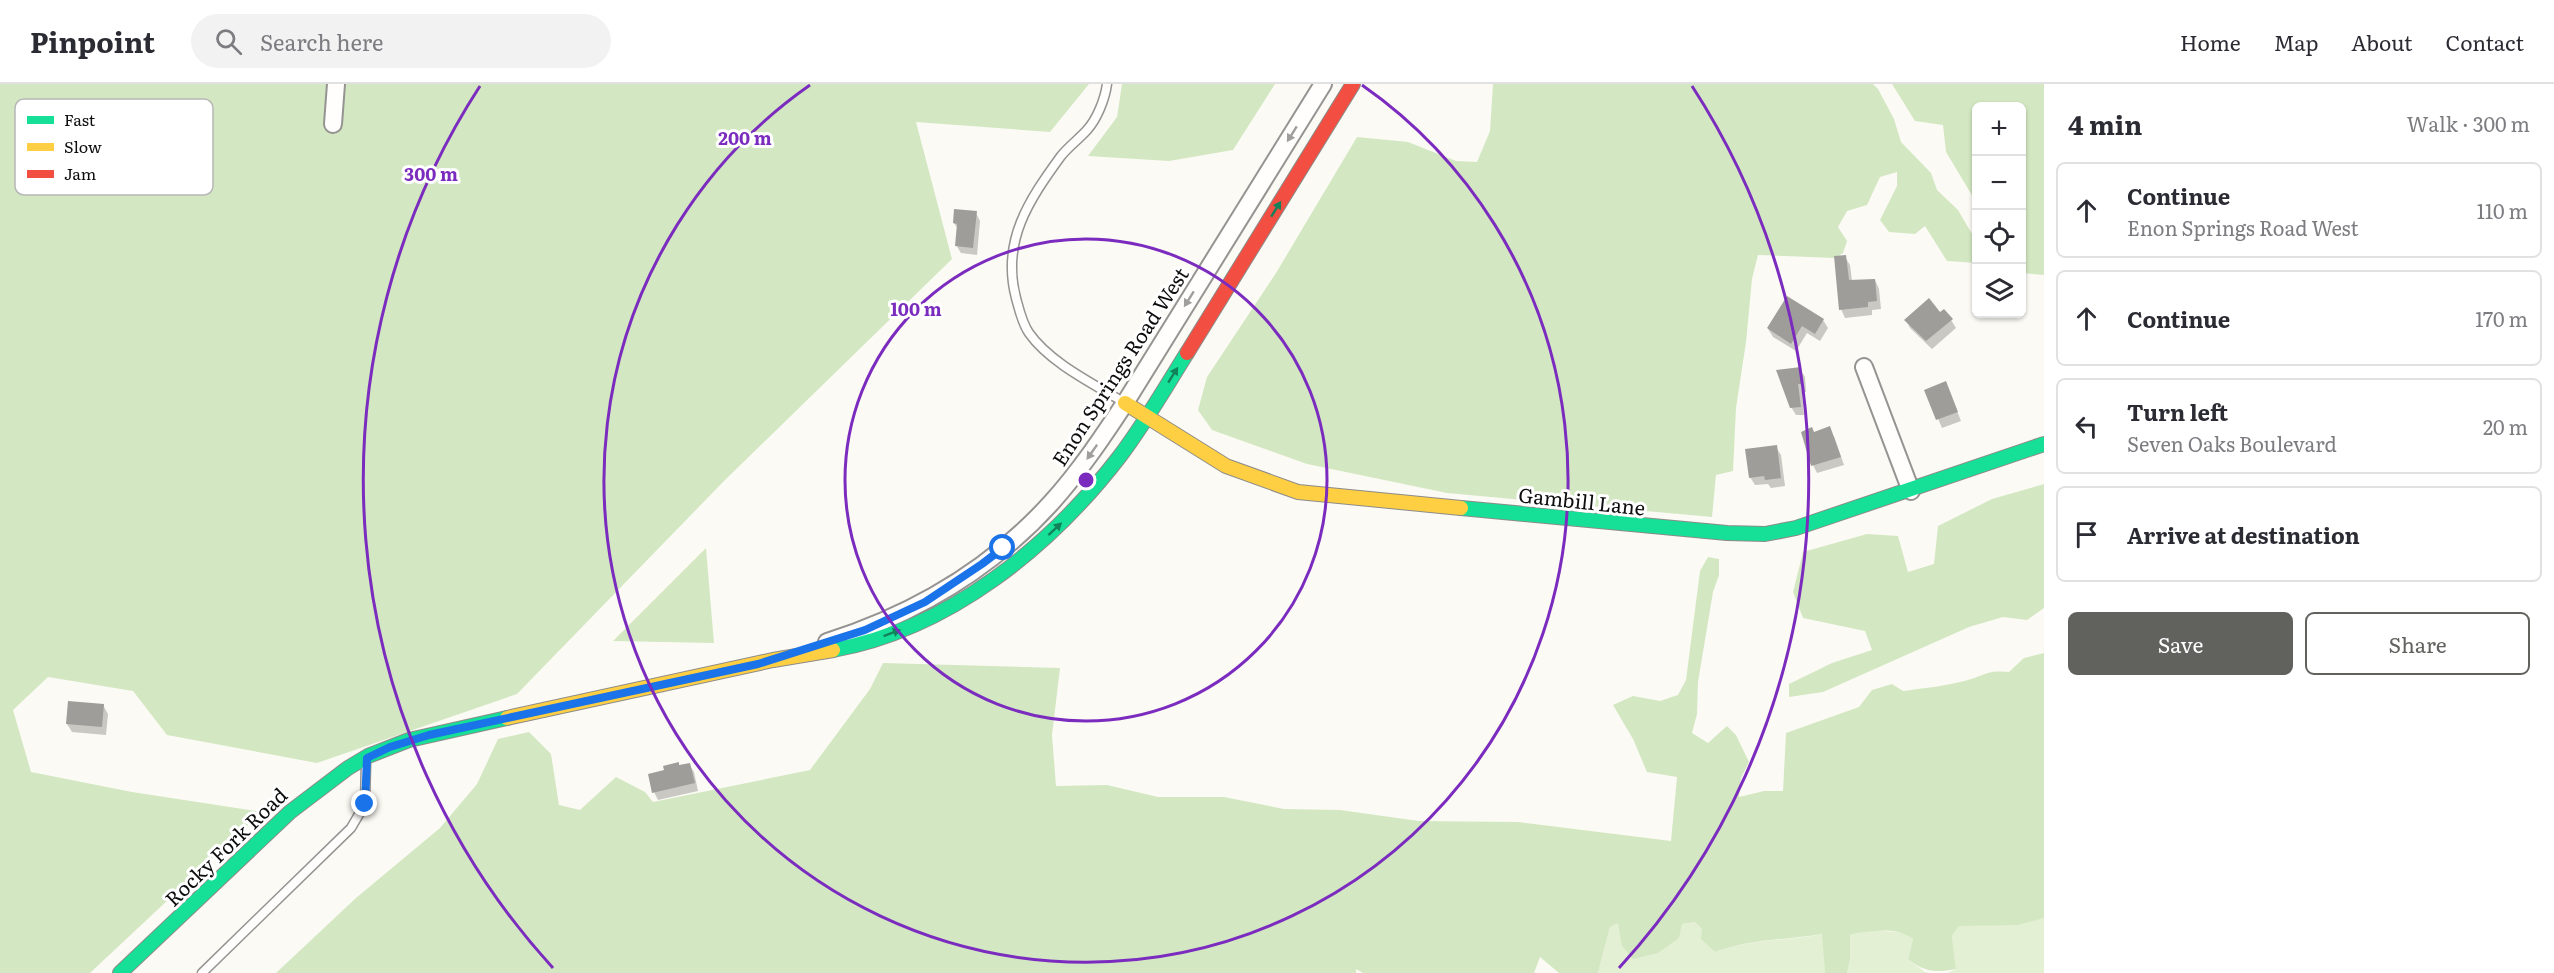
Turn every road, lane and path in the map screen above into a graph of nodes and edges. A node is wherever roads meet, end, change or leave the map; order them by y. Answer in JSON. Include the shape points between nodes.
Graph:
{"nodes":[{"id":1,"x":336,"y":84,"type":"edge"},
{"id":2,"x":1107,"y":84,"type":"edge"},
{"id":3,"x":1323,"y":84,"type":"edge"},
{"id":4,"x":1353,"y":84,"type":"edge"},
{"id":5,"x":333,"y":124,"type":"dead end"},
{"id":6,"x":1864,"y":367,"type":"dead end"},
{"id":7,"x":1125,"y":403,"type":"junction"},
{"id":8,"x":1149,"y":419,"type":"junction"},
{"id":9,"x":2044,"y":444,"type":"edge"},
{"id":10,"x":1911,"y":491,"type":"junction"},
{"id":11,"x":758,"y":664,"type":"junction"},
{"id":12,"x":367,"y":758,"type":"junction"},
{"id":13,"x":120,"y":973,"type":"edge"},
{"id":14,"x":202,"y":973,"type":"edge"}],
"edges":[{"from":1,"to":5,"type":"street"},
{"from":2,"to":7,"type":"lane","via":[[1089,128],[1067,148],[1025,210],[1015,235],[1012,284],[1029,333],[1061,364]]},
{"from":3,"to":7,"type":"street","name":"Enon Springs Road West","one_way":true},
{"from":8,"to":4,"type":"street","name":"Rocky Fork Road","one_way":true},
{"from":6,"to":10,"type":"street"},
{"from":7,"to":8,"type":"street","name":"Gambill Lane"},
{"from":7,"to":11,"type":"street","name":"Enon Springs Road West","one_way":true,"via":[[1050,504],[982,564],[925,602],[885,622]]},
{"from":8,"to":10,"type":"street","name":"Gambill Lane","via":[[1226,466],[1298,492],[1639,525],[1765,534],[1796,528]]},
{"from":11,"to":8,"type":"street","name":"Rocky Fork Road","one_way":true,"via":[[877,639],[968,596],[1015,564],[1068,517],[1101,482]]},
{"from":9,"to":10,"type":"street","name":"Gambill Lane"},
{"from":11,"to":12,"type":"street","name":"Rocky Fork Road","via":[[429,735]]},
{"from":12,"to":13,"type":"street","name":"Rocky Fork Road","via":[[303,798]]},
{"from":12,"to":14,"type":"lane","via":[[365,804],[351,828]]}]}
